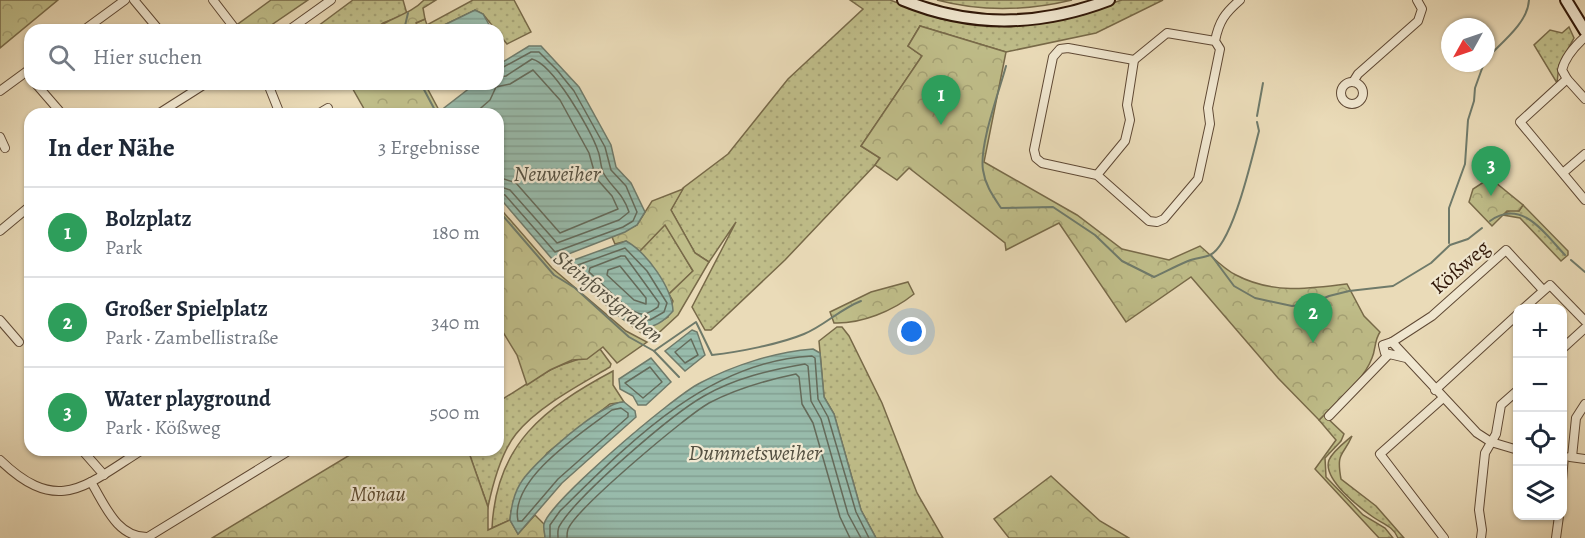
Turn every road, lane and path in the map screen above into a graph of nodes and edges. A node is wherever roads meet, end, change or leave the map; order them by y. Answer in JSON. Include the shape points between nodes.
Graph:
{"nodes":[{"id":1,"x":125,"y":0,"type":"edge"},
{"id":2,"x":134,"y":0,"type":"edge"},
{"id":3,"x":213,"y":0,"type":"edge"},
{"id":4,"x":332,"y":0,"type":"edge"},
{"id":5,"x":903,"y":0,"type":"edge"},
{"id":6,"x":1109,"y":0,"type":"edge"},
{"id":7,"x":1240,"y":0,"type":"edge"},
{"id":8,"x":1417,"y":0,"type":"edge"},
{"id":9,"x":1566,"y":0,"type":"edge"},
{"id":10,"x":92,"y":24,"type":"edge"},
{"id":11,"x":154,"y":24,"type":"edge"},
{"id":12,"x":231,"y":24,"type":"edge"},
{"id":13,"x":298,"y":24,"type":"edge"},
{"id":14,"x":1585,"y":31,"type":"edge"},
{"id":15,"x":1585,"y":37,"type":"edge"},
{"id":16,"x":1215,"y":41,"type":"junction"},
{"id":17,"x":1134,"y":60,"type":"junction"},
{"id":18,"x":24,"y":76,"type":"edge"},
{"id":19,"x":1567,"y":79,"type":"junction"},
{"id":20,"x":1353,"y":82,"type":"dead end"},
{"id":21,"x":41,"y":90,"type":"edge"},
{"id":22,"x":196,"y":90,"type":"edge"},
{"id":23,"x":270,"y":90,"type":"edge"},
{"id":24,"x":0,"y":91,"type":"edge"},
{"id":25,"x":1585,"y":99,"type":"edge"},
{"id":26,"x":57,"y":108,"type":"edge"},
{"id":27,"x":167,"y":108,"type":"edge"},
{"id":28,"x":278,"y":108,"type":"edge"},
{"id":29,"x":0,"y":137,"type":"edge"},
{"id":30,"x":5,"y":148,"type":"dead end"},
{"id":31,"x":1585,"y":154,"type":"edge"},
{"id":32,"x":1564,"y":172,"type":"junction"},
{"id":33,"x":1097,"y":175,"type":"junction"},
{"id":34,"x":1585,"y":200,"type":"edge"},
{"id":35,"x":24,"y":211,"type":"edge"},
{"id":36,"x":0,"y":231,"type":"edge"},
{"id":37,"x":1543,"y":290,"type":"junction"},
{"id":38,"x":1529,"y":304,"type":"edge"},
{"id":39,"x":1513,"y":319,"type":"edge"},
{"id":40,"x":0,"y":320,"type":"edge"},
{"id":41,"x":1585,"y":321,"type":"edge"},
{"id":42,"x":1585,"y":328,"type":"edge"},
{"id":43,"x":19,"y":342,"type":"dead end"},
{"id":44,"x":1392,"y":342,"type":"junction"},
{"id":45,"x":1567,"y":345,"type":"edge"},
{"id":46,"x":1388,"y":355,"type":"junction"},
{"id":47,"x":1406,"y":358,"type":"junction"},
{"id":48,"x":1435,"y":390,"type":"junction"},
{"id":49,"x":1513,"y":394,"type":"edge"},
{"id":50,"x":1443,"y":398,"type":"junction"},
{"id":51,"x":1585,"y":404,"type":"edge"},
{"id":52,"x":1329,"y":416,"type":"dead end"},
{"id":53,"x":1491,"y":442,"type":"junction"},
{"id":54,"x":1513,"y":449,"type":"edge"},
{"id":55,"x":1567,"y":453,"type":"edge"},
{"id":56,"x":87,"y":456,"type":"edge"},
{"id":57,"x":133,"y":456,"type":"edge"},
{"id":58,"x":280,"y":456,"type":"edge"},
{"id":59,"x":1567,"y":457,"type":"edge"},
{"id":60,"x":1585,"y":459,"type":"edge"},
{"id":61,"x":0,"y":460,"type":"edge"},
{"id":62,"x":104,"y":475,"type":"junction"},
{"id":63,"x":91,"y":482,"type":"junction"},
{"id":64,"x":1558,"y":520,"type":"edge"},
{"id":65,"x":123,"y":535,"type":"edge"},
{"id":66,"x":1444,"y":538,"type":"edge"},
{"id":67,"x":1481,"y":538,"type":"edge"},
{"id":68,"x":1556,"y":538,"type":"edge"}],
"edges":[{"from":1,"to":10,"type":"street"},
{"from":2,"to":11,"type":"street"},
{"from":3,"to":12,"type":"street"},
{"from":4,"to":13,"type":"street"},
{"from":5,"to":6,"type":"main road","via":[[955,17],[1007,21],[1064,14]]},
{"from":7,"to":16,"type":"street","via":[[1221,18]]},
{"from":8,"to":20,"type":"street","via":[[1422,9],[1418,21]]},
{"from":9,"to":14,"type":"main road"},
{"from":15,"to":19,"type":"street","via":[[1564,63],[1562,70]]},
{"from":16,"to":17,"type":"street","via":[[1167,33]]},
{"from":16,"to":33,"type":"street","via":[[1220,49],[1198,179],[1164,219],[1149,221]]},
{"from":17,"to":33,"type":"street","via":[[1125,141]]},
{"from":17,"to":33,"type":"street","via":[[1068,48],[1060,49],[1053,57],[1034,154],[1042,163]]},
{"from":18,"to":24,"type":"street"},
{"from":19,"to":25,"type":"street"},
{"from":19,"to":32,"type":"street","via":[[1520,122]]},
{"from":21,"to":26,"type":"street"},
{"from":22,"to":27,"type":"street"},
{"from":23,"to":28,"type":"street"},
{"from":29,"to":30,"type":"street"},
{"from":31,"to":32,"type":"street"},
{"from":32,"to":34,"type":"street"},
{"from":35,"to":36,"type":"street"},
{"from":37,"to":38,"type":"street"},
{"from":37,"to":41,"type":"street","via":[[1550,285]]},
{"from":37,"to":44,"type":"street","name":"Kößweg","via":[[1506,250],[1432,316]]},
{"from":39,"to":48,"type":"street"},
{"from":40,"to":43,"type":"street"},
{"from":42,"to":45,"type":"street"},
{"from":44,"to":46,"type":"street","via":[[1385,342],[1382,347]]},
{"from":44,"to":47,"type":"street"},
{"from":46,"to":47,"type":"street"},
{"from":46,"to":52,"type":"street"},
{"from":47,"to":48,"type":"street"},
{"from":48,"to":50,"type":"street"},
{"from":49,"to":53,"type":"street","via":[[1501,405]]},
{"from":50,"to":53,"type":"street"},
{"from":50,"to":66,"type":"street","via":[[1380,454]]},
{"from":51,"to":55,"type":"street","via":[[1576,418]]},
{"from":53,"to":54,"type":"street"},
{"from":53,"to":67,"type":"street","via":[[1485,453],[1479,510]]},
{"from":56,"to":62,"type":"street"},
{"from":57,"to":62,"type":"street"},
{"from":58,"to":65,"type":"street","via":[[156,534]]},
{"from":59,"to":60,"type":"street"},
{"from":61,"to":63,"type":"street","via":[[27,484],[40,489],[62,491]]},
{"from":62,"to":63,"type":"street"},
{"from":63,"to":65,"type":"street"},
{"from":64,"to":68,"type":"street"}]}
